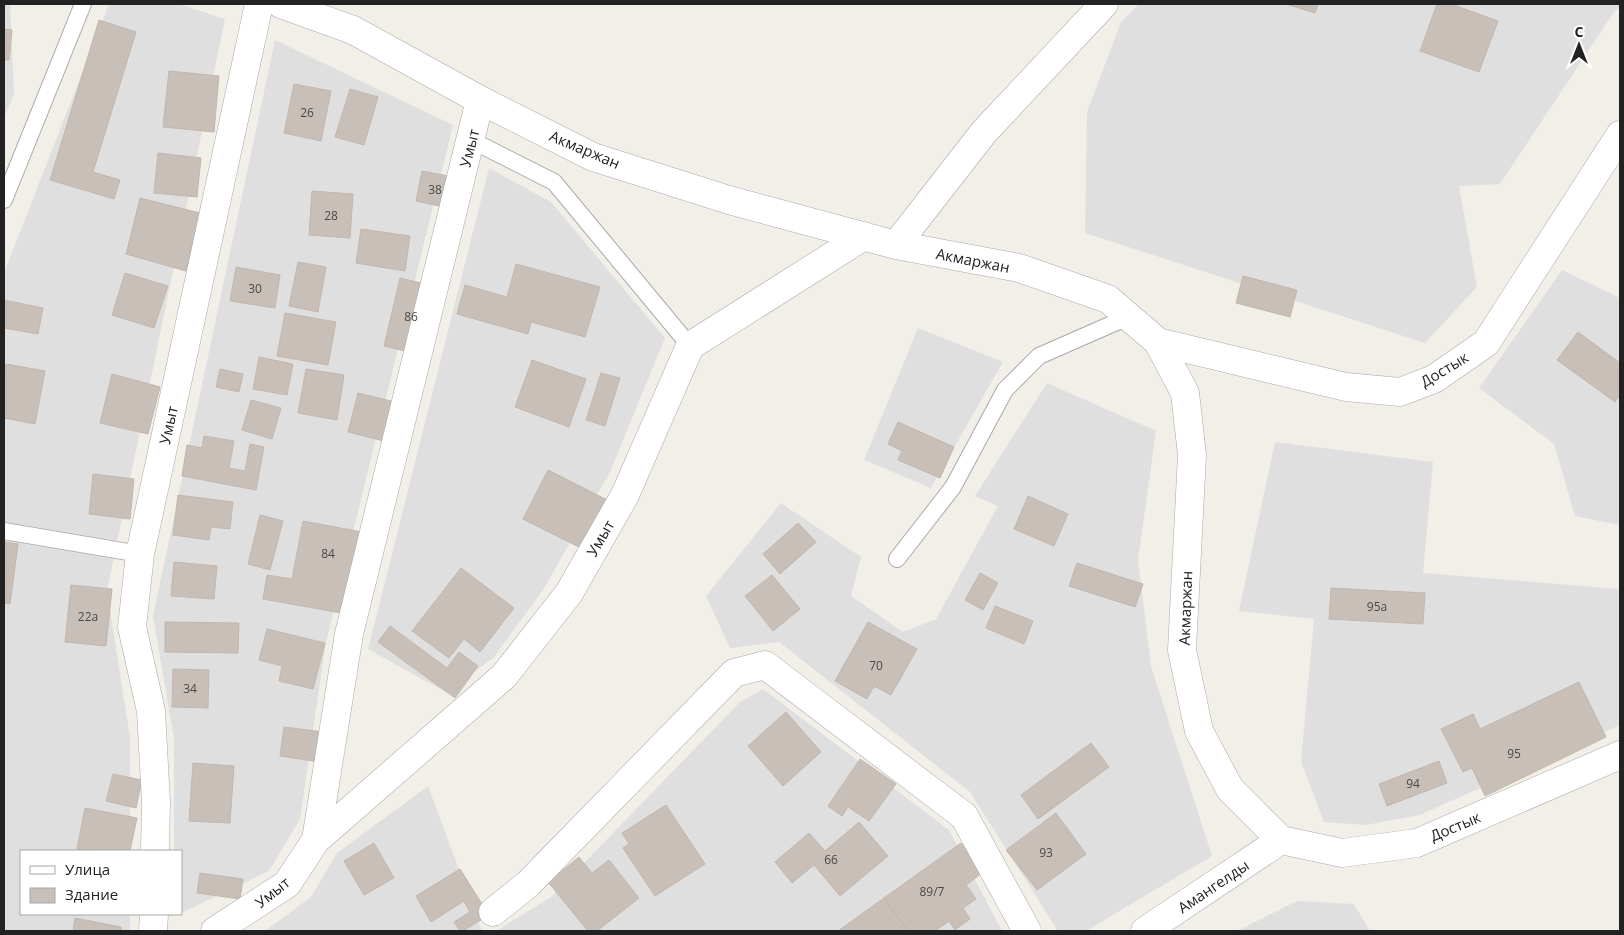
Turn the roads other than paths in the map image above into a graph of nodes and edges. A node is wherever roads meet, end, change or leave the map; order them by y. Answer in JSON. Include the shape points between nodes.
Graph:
{"nodes":[{"id":1,"x":83,"y":4,"type":"edge"},
{"id":2,"x":259,"y":4,"type":"edge"},
{"id":3,"x":281,"y":4,"type":"edge"},
{"id":4,"x":1104,"y":4,"type":"edge"},
{"id":5,"x":480,"y":100,"type":"junction"},
{"id":6,"x":1620,"y":135,"type":"edge"},
{"id":7,"x":471,"y":140,"type":"junction"},
{"id":8,"x":4,"y":200,"type":"edge"},
{"id":9,"x":864,"y":236,"type":"junction"},
{"id":10,"x":896,"y":245,"type":"junction"},
{"id":11,"x":1128,"y":317,"type":"junction"},
{"id":12,"x":1158,"y":342,"type":"junction"},
{"id":13,"x":690,"y":346,"type":"junction"},
{"id":14,"x":4,"y":531,"type":"edge"},
{"id":15,"x":140,"y":554,"type":"junction"},
{"id":16,"x":897,"y":559,"type":"dead end"},
{"id":17,"x":1620,"y":755,"type":"edge"},
{"id":18,"x":316,"y":840,"type":"junction"},
{"id":19,"x":1281,"y":840,"type":"junction"},
{"id":20,"x":155,"y":850,"type":"edge"},
{"id":21,"x":493,"y":912,"type":"dead end"},
{"id":22,"x":154,"y":915,"type":"edge"},
{"id":23,"x":153,"y":931,"type":"edge"},
{"id":24,"x":215,"y":931,"type":"edge"},
{"id":25,"x":1027,"y":931,"type":"edge"},
{"id":26,"x":1145,"y":931,"type":"edge"}],
"edges":[{"from":1,"to":8,"type":"lane"},
{"from":2,"to":15,"type":"street","name":"Умыт"},
{"from":3,"to":5,"type":"street","name":"Акмаржан","via":[[353,30]]},
{"from":4,"to":10,"type":"street","via":[[984,132]]},
{"from":5,"to":7,"type":"street","name":"Умыт"},
{"from":5,"to":9,"type":"street","name":"Акмаржан","via":[[593,157],[729,200]]},
{"from":6,"to":12,"type":"street","name":"Достык","via":[[1486,343],[1434,379],[1400,392],[1346,387]]},
{"from":7,"to":13,"type":"lane","via":[[554,182]]},
{"from":7,"to":18,"type":"street","name":"Умыт","via":[[349,634]]},
{"from":9,"to":10,"type":"street","name":"Акмаржан"},
{"from":9,"to":13,"type":"street"},
{"from":10,"to":11,"type":"street","name":"Акмаржан","via":[[1019,268],[1108,300]]},
{"from":11,"to":12,"type":"street","name":"Акмаржан"},
{"from":11,"to":16,"type":"lane","via":[[1039,356],[1005,390],[953,487]]},
{"from":12,"to":19,"type":"street","name":"Акмаржан","via":[[1185,393],[1192,455],[1182,650],[1198,731],[1230,789]]},
{"from":13,"to":18,"type":"street","name":"Умыт","via":[[626,495],[569,593],[504,676]]},
{"from":14,"to":15,"type":"lane"},
{"from":15,"to":20,"type":"street","name":"Умыт","via":[[132,627],[150,712],[156,802]]},
{"from":17,"to":19,"type":"street","name":"Достык","via":[[1417,843],[1342,853]]},
{"from":18,"to":24,"type":"street","name":"Умыт","via":[[287,884]]},
{"from":19,"to":26,"type":"street","name":"Амангелды"},
{"from":21,"to":25,"type":"street","via":[[528,884],[734,673],[765,665],[964,816]]},
{"from":22,"to":23,"type":"street"}]}
